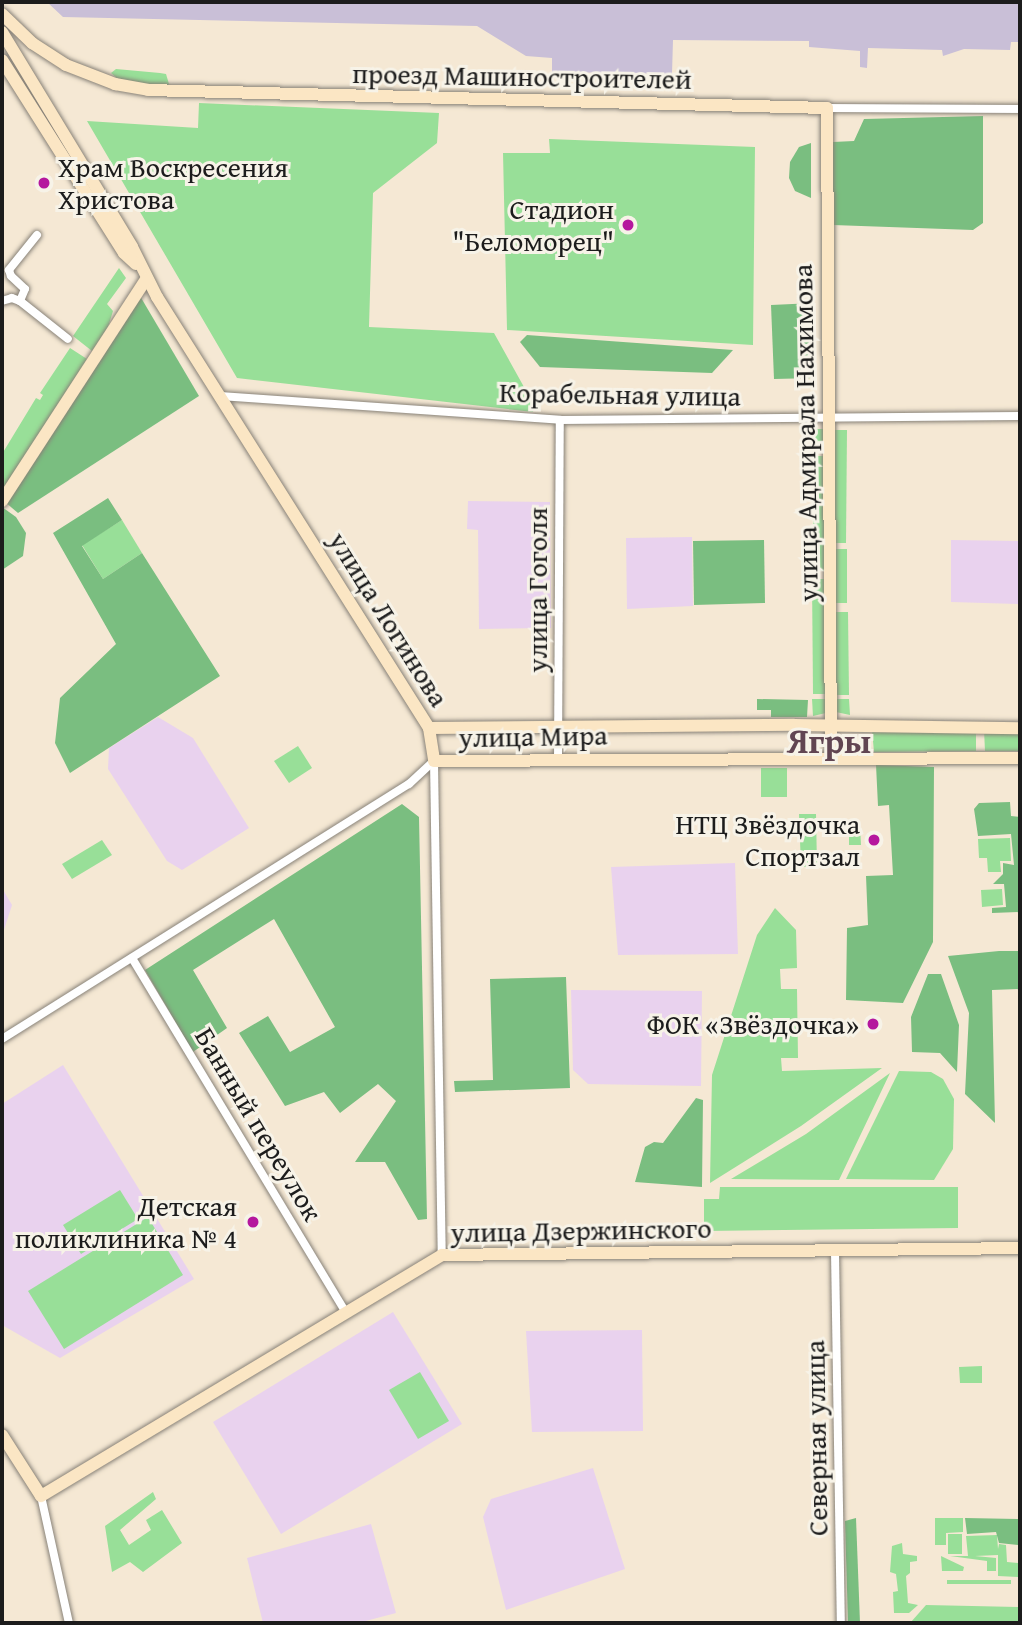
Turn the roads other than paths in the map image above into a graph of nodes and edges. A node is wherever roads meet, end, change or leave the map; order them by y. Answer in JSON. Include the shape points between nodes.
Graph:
{"nodes":[{"id":1,"x":2,"y":14,"type":"edge"},
{"id":2,"x":4,"y":41,"type":"edge"},
{"id":3,"x":32,"y":43,"type":"junction"},
{"id":4,"x":2,"y":60,"type":"edge"},
{"id":5,"x":827,"y":108,"type":"junction"},
{"id":6,"x":1020,"y":109,"type":"edge"},
{"id":7,"x":37,"y":236,"type":"dead end"},
{"id":8,"x":139,"y":266,"type":"junction"},
{"id":9,"x":146,"y":279,"type":"junction"},
{"id":10,"x":2,"y":301,"type":"edge"},
{"id":11,"x":20,"y":301,"type":"junction"},
{"id":12,"x":68,"y":339,"type":"dead end"},
{"id":13,"x":220,"y":396,"type":"junction"},
{"id":14,"x":1020,"y":416,"type":"edge"},
{"id":15,"x":831,"y":418,"type":"junction"},
{"id":16,"x":560,"y":420,"type":"junction"},
{"id":17,"x":2,"y":501,"type":"edge"},
{"id":18,"x":559,"y":726,"type":"junction"},
{"id":19,"x":831,"y":727,"type":"junction"},
{"id":20,"x":429,"y":728,"type":"junction"},
{"id":21,"x":1020,"y":728,"type":"edge"},
{"id":22,"x":831,"y":758,"type":"junction"},
{"id":23,"x":1020,"y":758,"type":"edge"},
{"id":24,"x":558,"y":760,"type":"junction"},
{"id":25,"x":434,"y":761,"type":"junction"},
{"id":26,"x":132,"y":958,"type":"junction"},
{"id":27,"x":2,"y":1039,"type":"edge"},
{"id":28,"x":1020,"y":1248,"type":"edge"},
{"id":29,"x":835,"y":1252,"type":"junction"},
{"id":30,"x":442,"y":1255,"type":"junction"},
{"id":31,"x":346,"y":1313,"type":"junction"},
{"id":32,"x":2,"y":1435,"type":"edge"},
{"id":33,"x":41,"y":1496,"type":"junction"},
{"id":34,"x":69,"y":1623,"type":"edge"},
{"id":35,"x":841,"y":1623,"type":"edge"}],
"edges":[{"from":1,"to":3,"type":"street","name":"проезд Машиностроителей"},
{"from":2,"to":3,"type":"street"},
{"from":2,"to":8,"type":"street","name":"улица Логинова","via":[[132,247]]},
{"from":3,"to":5,"type":"street","name":"проезд Машиностроителей","via":[[66,65],[115,84],[148,90]]},
{"from":4,"to":8,"type":"street","name":"улица Логинова","via":[[124,253]]},
{"from":5,"to":6,"type":"street","name":"проезд Машиностроителей"},
{"from":5,"to":15,"type":"street","name":"улица Адмирала Нахимова"},
{"from":7,"to":11,"type":"street","via":[[9,270],[24,289]]},
{"from":8,"to":9,"type":"street","name":"улица Логинова"},
{"from":9,"to":13,"type":"street","name":"улица Логинова"},
{"from":9,"to":17,"type":"street"},
{"from":10,"to":11,"type":"street"},
{"from":11,"to":12,"type":"street"},
{"from":13,"to":16,"type":"street","name":"Корабельная улица"},
{"from":13,"to":20,"type":"street","name":"улица Логинова"},
{"from":14,"to":15,"type":"street","name":"Корабельная улица"},
{"from":15,"to":16,"type":"street","name":"Корабельная улица"},
{"from":15,"to":19,"type":"street","name":"улица Адмирала Нахимова"},
{"from":16,"to":18,"type":"street","name":"улица Гоголя"},
{"from":18,"to":19,"type":"street","name":"улица Мира"},
{"from":18,"to":20,"type":"street","name":"улица Мира"},
{"from":18,"to":24,"type":"street","name":"улица Гоголя"},
{"from":19,"to":21,"type":"street","name":"улица Мира"},
{"from":19,"to":22,"type":"street","name":"улица Адмирала Нахимова"},
{"from":20,"to":25,"type":"street","name":"улица Логинова"},
{"from":22,"to":23,"type":"street","name":"улица Мира"},
{"from":22,"to":24,"type":"street","name":"улица Мира"},
{"from":24,"to":25,"type":"street","name":"улица Мира"},
{"from":25,"to":26,"type":"street","name":"улица Мира","via":[[409,784]]},
{"from":25,"to":30,"type":"street","name":"улица Логинова"},
{"from":26,"to":27,"type":"street","name":"улица Мира"},
{"from":26,"to":31,"type":"street","name":"Банный переулок"},
{"from":28,"to":29,"type":"street","name":"улица Дзержинского"},
{"from":29,"to":30,"type":"street","name":"улица Дзержинского"},
{"from":29,"to":35,"type":"street","name":"Северная улица"},
{"from":30,"to":31,"type":"street","name":"улица Дзержинского"},
{"from":31,"to":33,"type":"street","name":"улица Дзержинского"},
{"from":32,"to":33,"type":"street"},
{"from":33,"to":34,"type":"street"}]}
